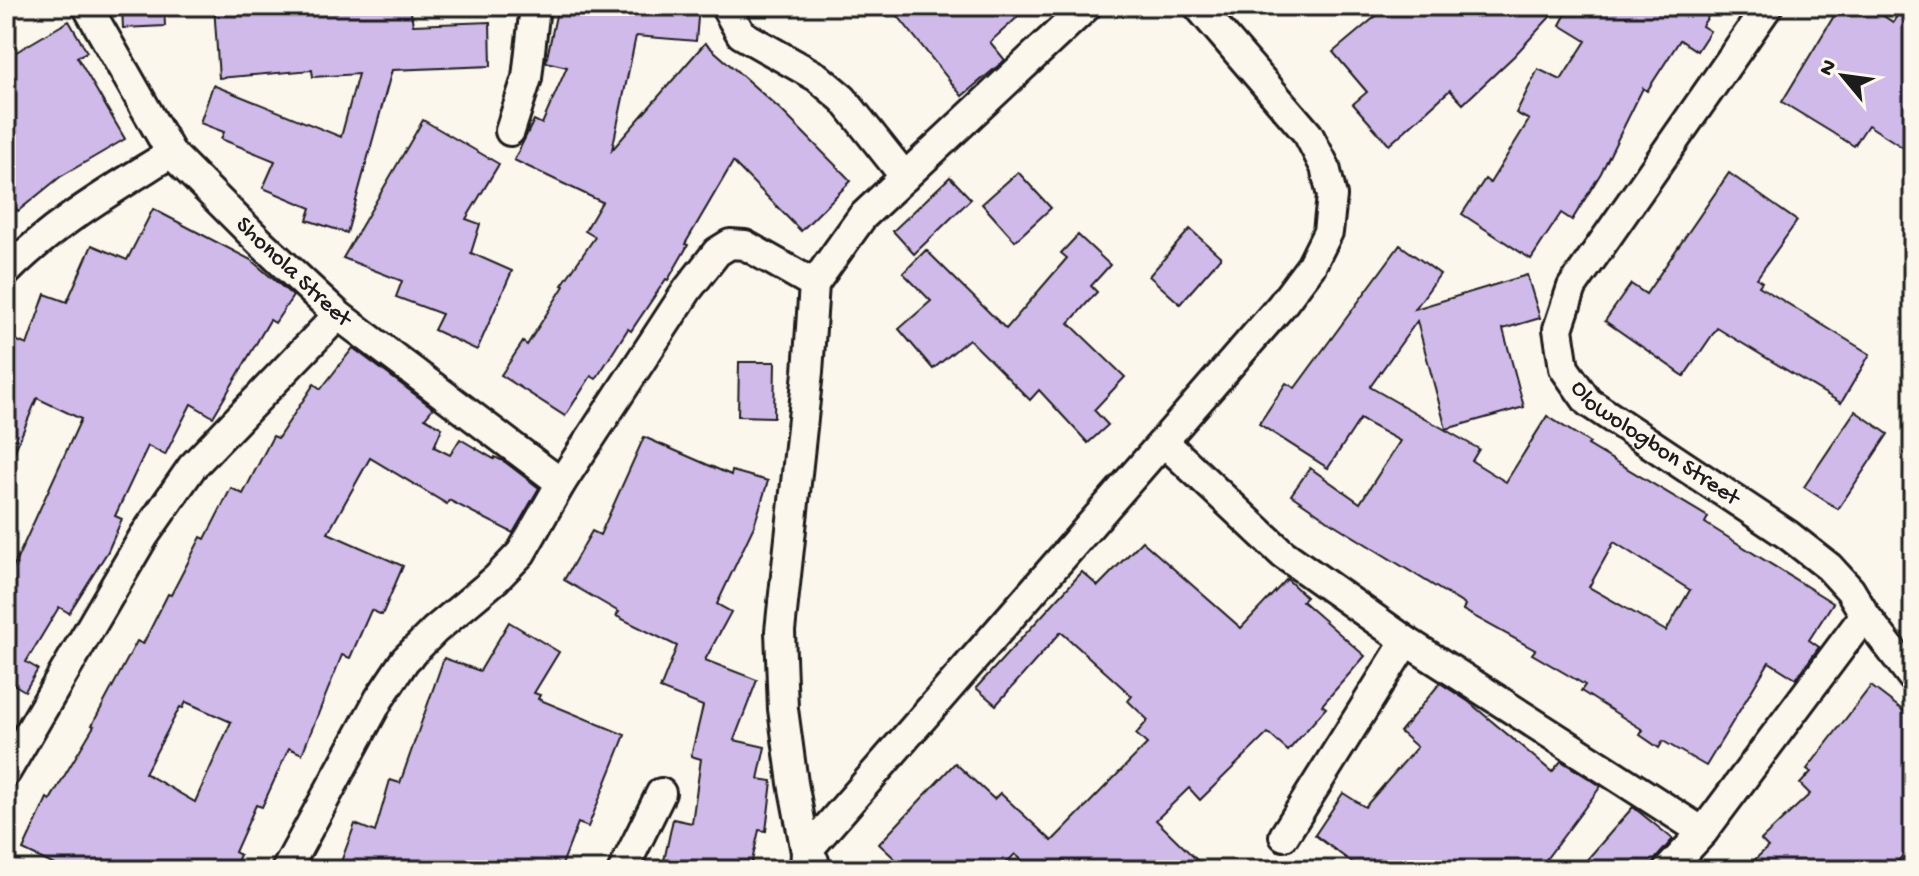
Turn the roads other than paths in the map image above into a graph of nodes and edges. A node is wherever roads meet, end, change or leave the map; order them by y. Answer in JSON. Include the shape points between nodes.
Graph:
{"nodes":[{"id":1,"x":87,"y":6,"type":"edge"},
{"id":2,"x":535,"y":6,"type":"edge"},
{"id":3,"x":725,"y":6,"type":"edge"},
{"id":4,"x":1087,"y":6,"type":"edge"},
{"id":5,"x":1198,"y":6,"type":"edge"},
{"id":6,"x":1768,"y":6,"type":"edge"},
{"id":7,"x":510,"y":131,"type":"dead end"},
{"id":8,"x":171,"y":153,"type":"junction"},
{"id":9,"x":905,"y":177,"type":"junction"},
{"id":10,"x":6,"y":272,"type":"edge"},
{"id":11,"x":814,"y":284,"type":"junction"},
{"id":12,"x":338,"y":315,"type":"junction"},
{"id":13,"x":1164,"y":442,"type":"junction"},
{"id":14,"x":561,"y":483,"type":"junction"},
{"id":15,"x":1865,"y":615,"type":"junction"},
{"id":16,"x":1406,"y":641,"type":"junction"},
{"id":17,"x":1913,"y":678,"type":"edge"},
{"id":18,"x":6,"y":772,"type":"edge"},
{"id":19,"x":661,"y":793,"type":"dead end"},
{"id":20,"x":1703,"y":832,"type":"junction"},
{"id":21,"x":1284,"y":836,"type":"dead end"},
{"id":22,"x":811,"y":864,"type":"edge"},
{"id":23,"x":286,"y":870,"type":"edge"},
{"id":24,"x":623,"y":870,"type":"edge"},
{"id":25,"x":1668,"y":870,"type":"edge"}],
"edges":[{"from":1,"to":8,"type":"street","name":"Shonola Street"},
{"from":2,"to":7,"type":"street","via":[[527,78]]},
{"from":3,"to":9,"type":"street","via":[[741,34],[817,77],[843,99]]},
{"from":4,"to":9,"type":"street"},
{"from":5,"to":13,"type":"street","via":[[1308,134],[1332,196],[1328,232],[1311,266]]},
{"from":6,"to":15,"type":"street","name":"Olowologbon Street","via":[[1572,287],[1558,329],[1564,368],[1588,402],[1829,567]]},
{"from":8,"to":10,"type":"street","via":[[81,210]]},
{"from":8,"to":12,"type":"street","name":"Shonola Street"},
{"from":9,"to":11,"type":"street","via":[[862,217]]},
{"from":11,"to":14,"type":"street","via":[[745,245],[730,244],[717,252]]},
{"from":11,"to":22,"type":"street","via":[[780,631],[783,709]]},
{"from":12,"to":14,"type":"street","name":"Shonola Street"},
{"from":12,"to":18,"type":"street","via":[[192,467],[144,536]]},
{"from":13,"to":16,"type":"street","via":[[1283,554]]},
{"from":13,"to":22,"type":"street"},
{"from":14,"to":23,"type":"street","via":[[521,553],[405,660]]},
{"from":15,"to":17,"type":"street","name":"Olowologbon Street"},
{"from":15,"to":20,"type":"street"},
{"from":16,"to":20,"type":"street"},
{"from":16,"to":21,"type":"street"},
{"from":19,"to":24,"type":"street"},
{"from":20,"to":25,"type":"street"}]}
